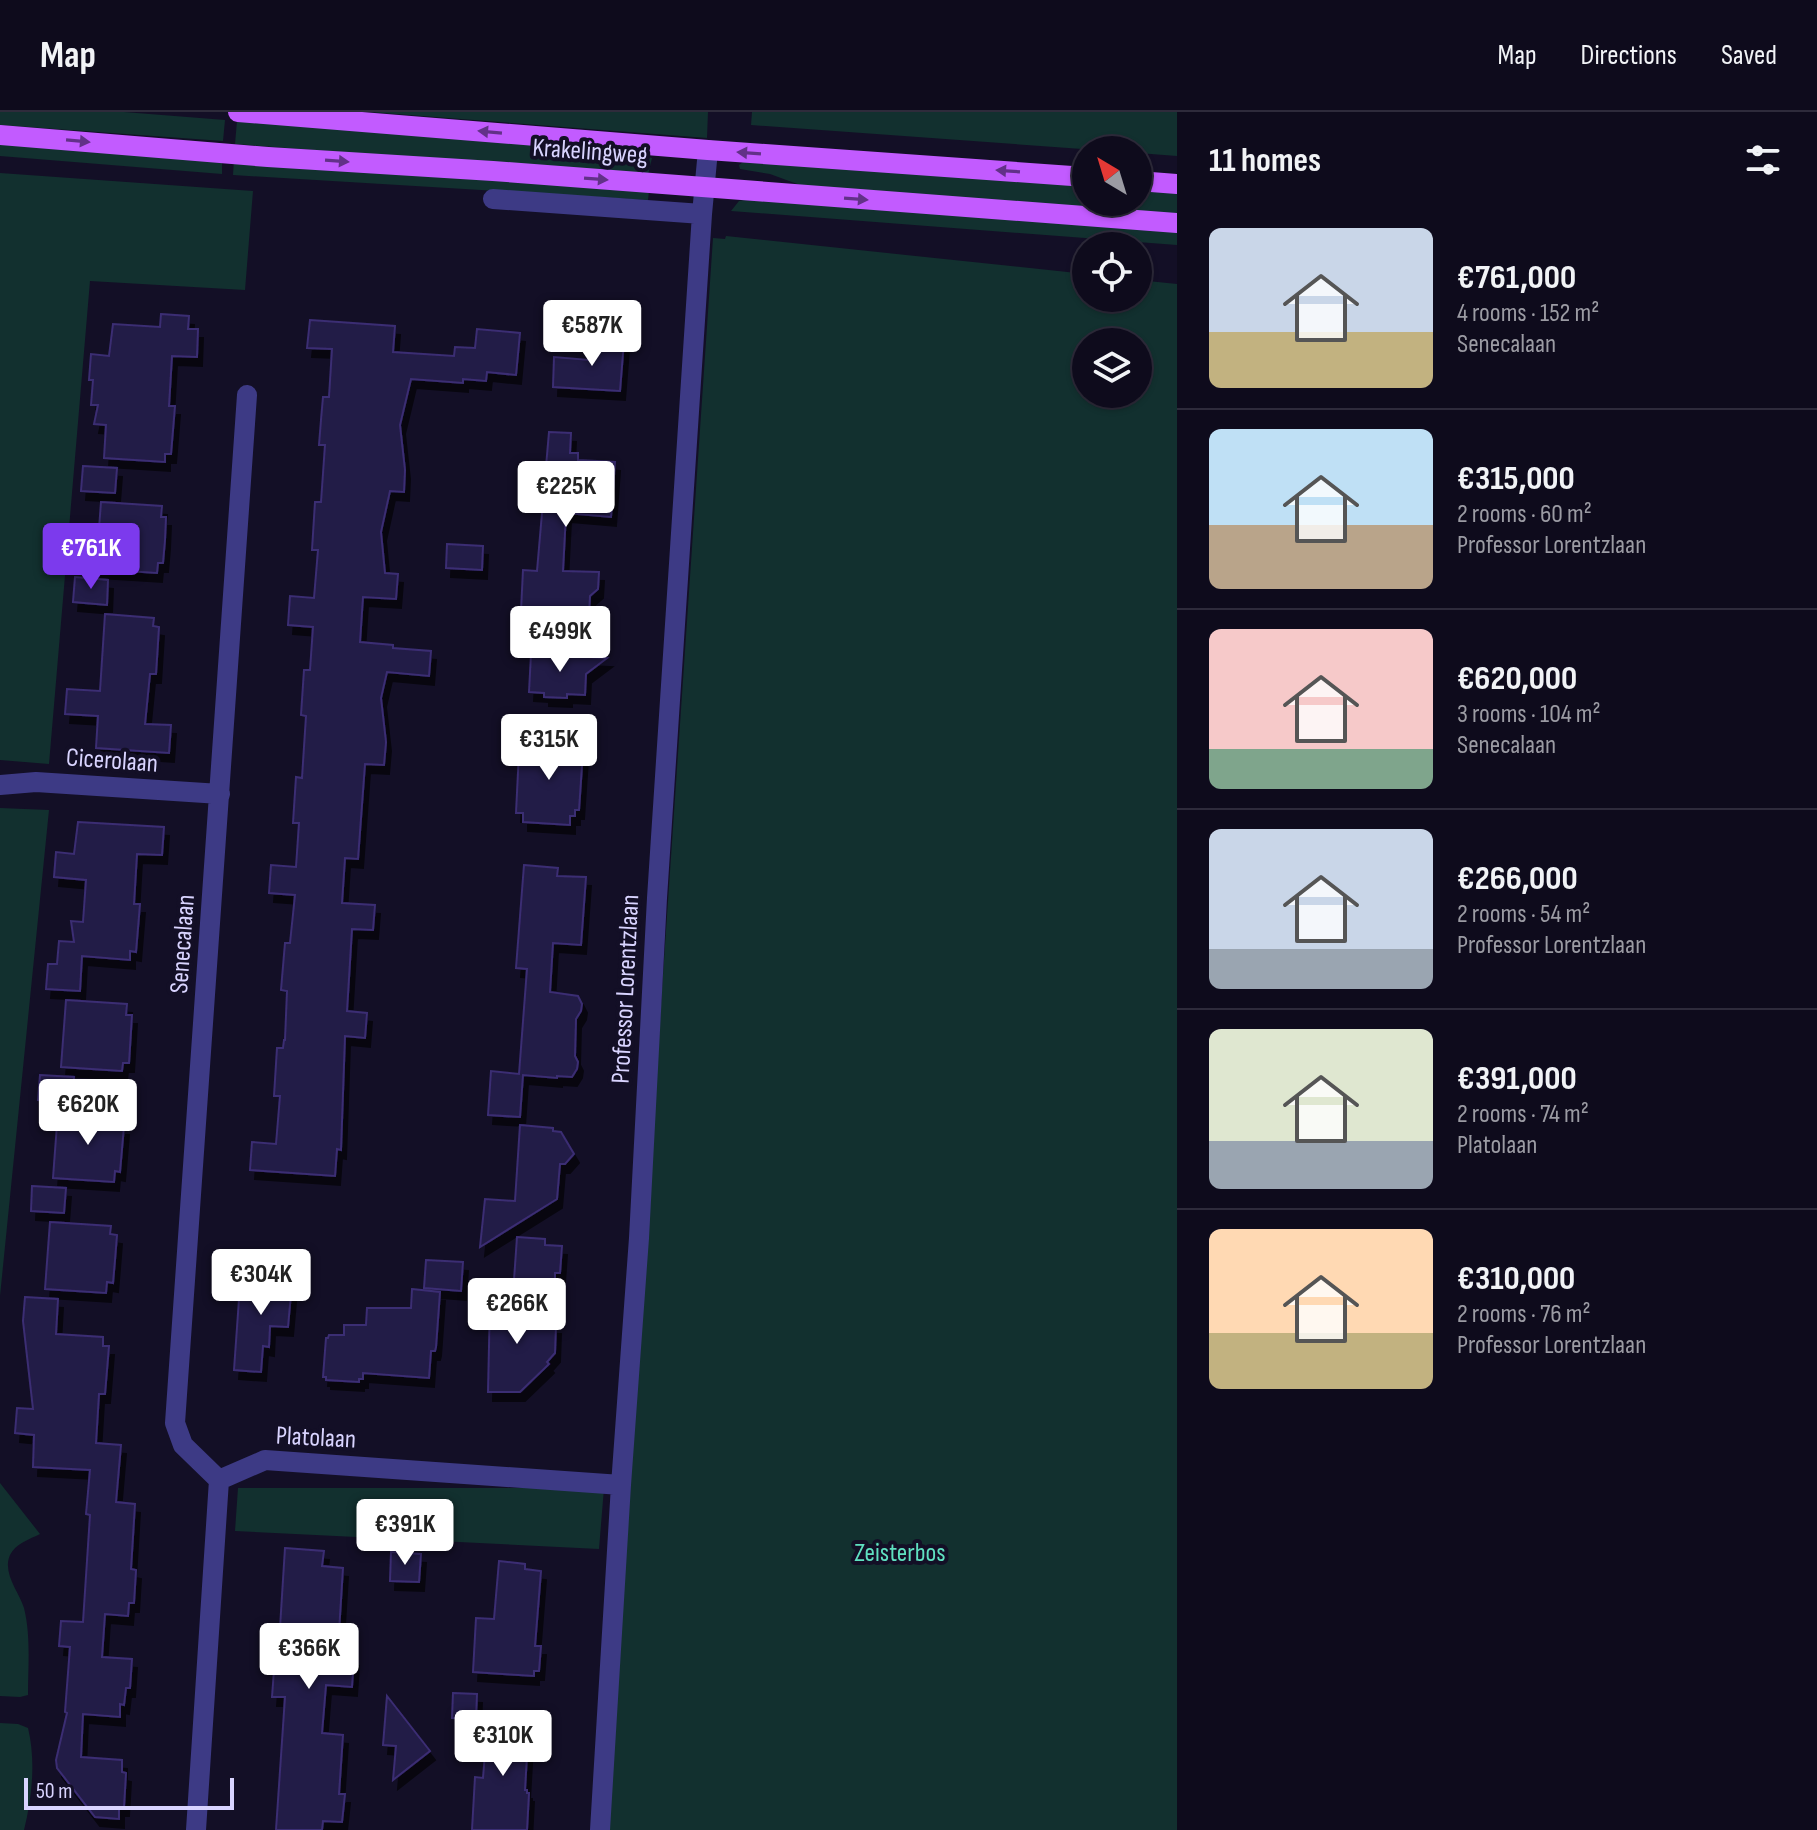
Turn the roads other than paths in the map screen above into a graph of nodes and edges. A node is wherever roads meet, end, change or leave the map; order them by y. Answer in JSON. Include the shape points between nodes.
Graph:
{"nodes":[{"id":1,"x":238,"y":112,"type":"edge"},
{"id":2,"x":0,"y":135,"type":"edge"},
{"id":3,"x":708,"y":150,"type":"junction"},
{"id":4,"x":1072,"y":176,"type":"edge"},
{"id":5,"x":1152,"y":182,"type":"edge"},
{"id":6,"x":1177,"y":184,"type":"edge"},
{"id":7,"x":704,"y":187,"type":"junction"},
{"id":8,"x":493,"y":199,"type":"dead end"},
{"id":9,"x":702,"y":214,"type":"junction"},
{"id":10,"x":1177,"y":223,"type":"edge"},
{"id":11,"x":247,"y":395,"type":"dead end"},
{"id":12,"x":0,"y":785,"type":"edge"},
{"id":13,"x":220,"y":794,"type":"junction"},
{"id":14,"x":219,"y":1480,"type":"junction"},
{"id":15,"x":621,"y":1485,"type":"junction"},
{"id":16,"x":196,"y":1830,"type":"edge"},
{"id":17,"x":600,"y":1830,"type":"edge"}],
"edges":[{"from":3,"to":1,"type":"main road","name":"Krakelingweg","one_way":true},
{"from":2,"to":7,"type":"main road","name":"Krakelingweg","one_way":true},
{"from":4,"to":3,"type":"main road","name":"Krakelingweg","one_way":true},
{"from":3,"to":7,"type":"street","name":"Professor Lorentzlaan"},
{"from":5,"to":6,"type":"main road"},
{"from":7,"to":9,"type":"street","name":"Professor Lorentzlaan"},
{"from":7,"to":10,"type":"main road","name":"Krakelingweg","one_way":true},
{"from":8,"to":9,"type":"street","name":"Krakelingweg"},
{"from":9,"to":15,"type":"street","name":"Professor Lorentzlaan"},
{"from":11,"to":13,"type":"street","name":"Senecalaan"},
{"from":12,"to":13,"type":"street","name":"Cicerolaan","via":[[36,782]]},
{"from":13,"to":14,"type":"street","name":"Senecalaan","via":[[175,1423],[183,1445]]},
{"from":14,"to":15,"type":"street","name":"Platolaan","via":[[265,1460]]},
{"from":14,"to":16,"type":"street"},
{"from":15,"to":17,"type":"street","name":"Professor Lorentzlaan"}]}
